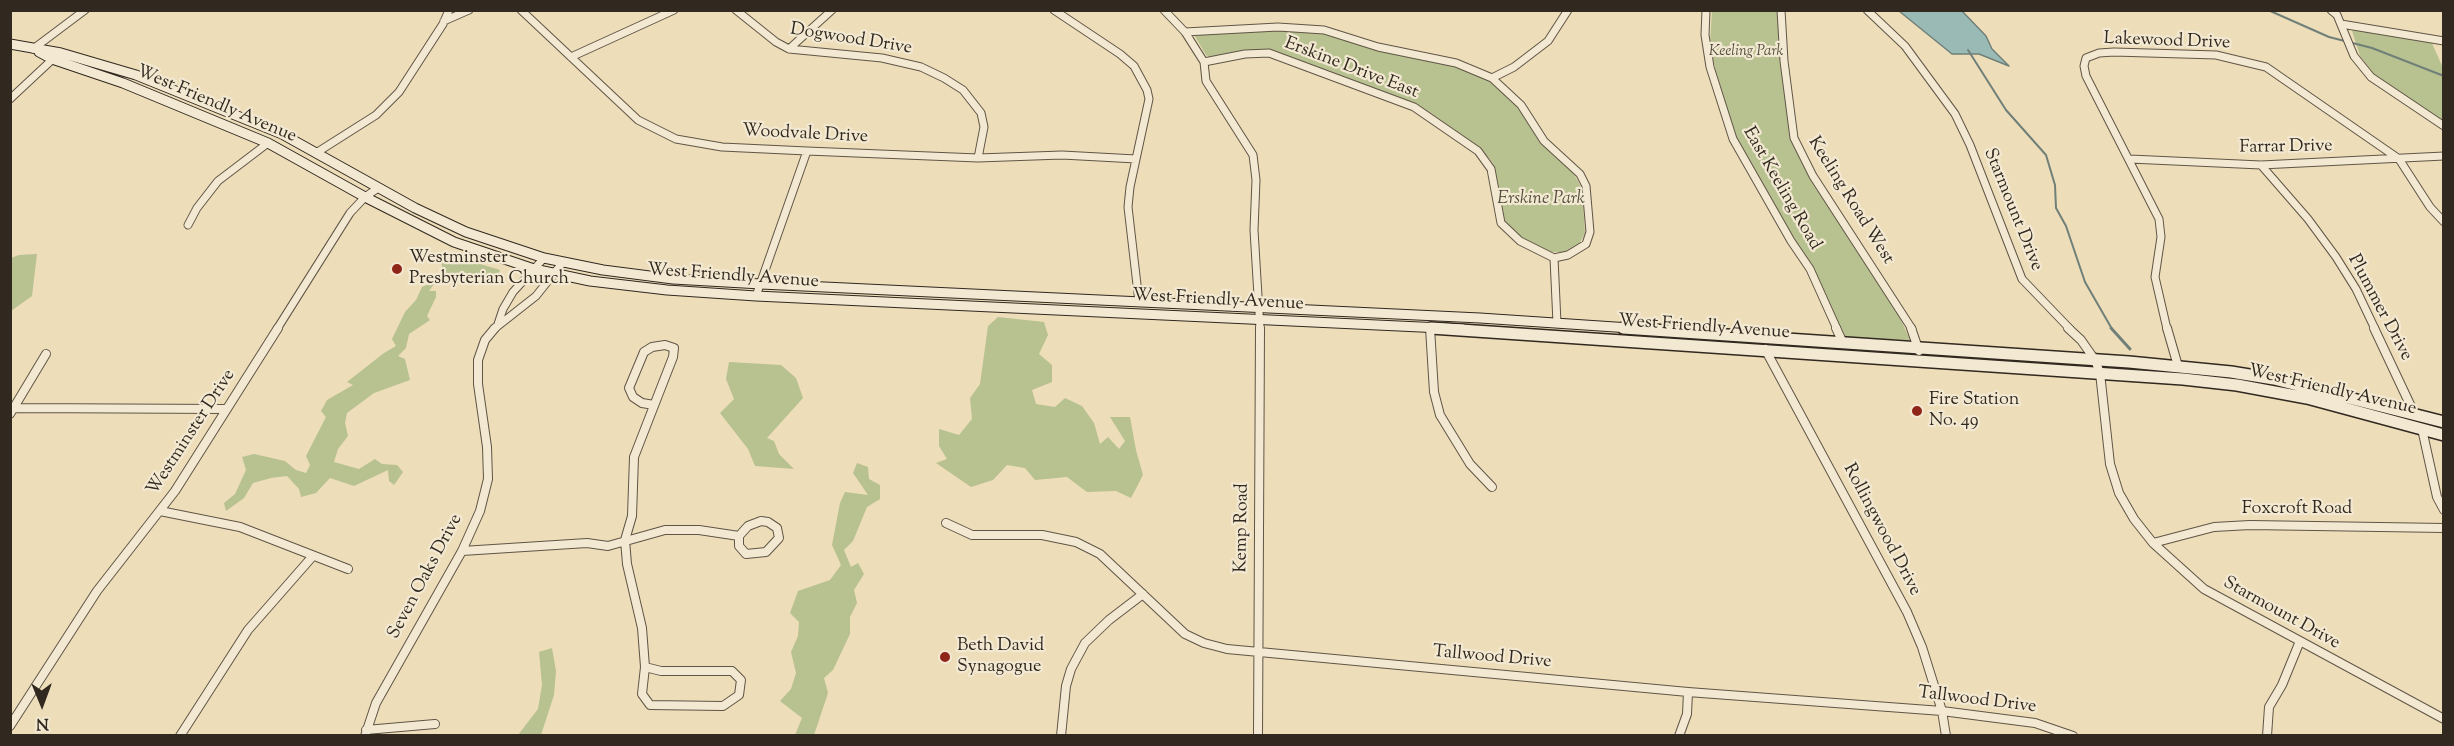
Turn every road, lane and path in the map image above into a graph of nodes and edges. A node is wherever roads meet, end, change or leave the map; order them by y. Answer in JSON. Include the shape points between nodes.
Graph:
{"nodes":[{"id":1,"x":85,"y":10,"type":"edge"},
{"id":2,"x":449,"y":10,"type":"edge"},
{"id":3,"x":469,"y":10,"type":"edge"},
{"id":4,"x":521,"y":10,"type":"edge"},
{"id":5,"x":674,"y":10,"type":"edge"},
{"id":6,"x":736,"y":10,"type":"edge"},
{"id":7,"x":832,"y":10,"type":"edge"},
{"id":8,"x":1054,"y":10,"type":"edge"},
{"id":9,"x":1164,"y":10,"type":"edge"},
{"id":10,"x":1568,"y":10,"type":"edge"},
{"id":11,"x":1706,"y":10,"type":"edge"},
{"id":12,"x":1781,"y":10,"type":"edge"},
{"id":13,"x":1867,"y":10,"type":"edge"},
{"id":14,"x":2335,"y":12,"type":"edge"},
{"id":15,"x":444,"y":21,"type":"junction"},
{"id":16,"x":2341,"y":24,"type":"junction"},
{"id":17,"x":1185,"y":32,"type":"junction"},
{"id":18,"x":2444,"y":41,"type":"edge"},
{"id":19,"x":10,"y":45,"type":"edge"},
{"id":20,"x":33,"y":49,"type":"junction"},
{"id":21,"x":789,"y":49,"type":"junction"},
{"id":22,"x":61,"y":53,"type":"junction"},
{"id":23,"x":571,"y":57,"type":"junction"},
{"id":24,"x":52,"y":59,"type":"junction"},
{"id":25,"x":1204,"y":62,"type":"junction"},
{"id":26,"x":1492,"y":78,"type":"junction"},
{"id":27,"x":10,"y":99,"type":"edge"},
{"id":28,"x":2444,"y":126,"type":"edge"},
{"id":29,"x":268,"y":143,"type":"junction"},
{"id":30,"x":807,"y":151,"type":"junction"},
{"id":31,"x":316,"y":153,"type":"junction"},
{"id":32,"x":2444,"y":156,"type":"edge"},
{"id":33,"x":978,"y":158,"type":"junction"},
{"id":34,"x":1136,"y":159,"type":"junction"},
{"id":35,"x":2130,"y":159,"type":"junction"},
{"id":36,"x":2398,"y":159,"type":"junction"},
{"id":37,"x":2261,"y":165,"type":"junction"},
{"id":38,"x":378,"y":188,"type":"junction"},
{"id":39,"x":364,"y":197,"type":"junction"},
{"id":40,"x":2444,"y":222,"type":"edge"},
{"id":41,"x":188,"y":225,"type":"dead end"},
{"id":42,"x":544,"y":258,"type":"junction"},
{"id":43,"x":1554,"y":258,"type":"junction"},
{"id":44,"x":563,"y":262,"type":"junction"},
{"id":45,"x":534,"y":269,"type":"junction"},
{"id":46,"x":553,"y":273,"type":"junction"},
{"id":47,"x":761,"y":284,"type":"junction"},
{"id":48,"x":756,"y":296,"type":"junction"},
{"id":49,"x":1139,"y":302,"type":"junction"},
{"id":50,"x":1258,"y":308,"type":"junction"},
{"id":51,"x":1260,"y":320,"type":"junction"},
{"id":52,"x":1557,"y":323,"type":"junction"},
{"id":53,"x":498,"y":324,"type":"junction"},
{"id":54,"x":1430,"y":328,"type":"junction"},
{"id":55,"x":1843,"y":343,"type":"junction"},
{"id":56,"x":1918,"y":348,"type":"junction"},
{"id":57,"x":1765,"y":349,"type":"junction"},
{"id":58,"x":46,"y":354,"type":"dead end"},
{"id":59,"x":2095,"y":360,"type":"junction"},
{"id":60,"x":1923,"y":361,"type":"junction"},
{"id":61,"x":2178,"y":366,"type":"junction"},
{"id":62,"x":2100,"y":373,"type":"junction"},
{"id":63,"x":654,"y":405,"type":"junction"},
{"id":64,"x":226,"y":409,"type":"junction"},
{"id":65,"x":13,"y":411,"type":"edge"},
{"id":66,"x":2415,"y":415,"type":"junction"},
{"id":67,"x":2444,"y":422,"type":"edge"},
{"id":68,"x":2422,"y":429,"type":"junction"},
{"id":69,"x":2444,"y":435,"type":"edge"},
{"id":70,"x":1492,"y":487,"type":"dead end"},
{"id":71,"x":2444,"y":510,"type":"edge"},
{"id":72,"x":160,"y":511,"type":"junction"},
{"id":73,"x":946,"y":523,"type":"dead end"},
{"id":74,"x":2444,"y":528,"type":"edge"},
{"id":75,"x":739,"y":536,"type":"junction"},
{"id":76,"x":626,"y":540,"type":"junction"},
{"id":77,"x":2153,"y":543,"type":"junction"},
{"id":78,"x":462,"y":551,"type":"junction"},
{"id":79,"x":312,"y":557,"type":"junction"},
{"id":80,"x":348,"y":569,"type":"dead end"},
{"id":81,"x":1143,"y":594,"type":"junction"},
{"id":82,"x":2300,"y":641,"type":"junction"},
{"id":83,"x":1258,"y":653,"type":"junction"},
{"id":84,"x":645,"y":667,"type":"junction"},
{"id":85,"x":1688,"y":692,"type":"junction"},
{"id":86,"x":1942,"y":711,"type":"junction"},
{"id":87,"x":2444,"y":719,"type":"edge"},
{"id":88,"x":435,"y":724,"type":"dead end"},
{"id":89,"x":10,"y":726,"type":"edge"},
{"id":90,"x":366,"y":733,"type":"edge"},
{"id":91,"x":180,"y":735,"type":"edge"},
{"id":92,"x":1061,"y":735,"type":"edge"},
{"id":93,"x":1258,"y":735,"type":"edge"},
{"id":94,"x":1678,"y":735,"type":"edge"},
{"id":95,"x":1946,"y":735,"type":"edge"},
{"id":96,"x":2073,"y":735,"type":"edge"},
{"id":97,"x":2267,"y":735,"type":"edge"}],
"edges":[{"from":1,"to":20,"type":"street"},
{"from":2,"to":15,"type":"street"},
{"from":3,"to":15,"type":"street"},
{"from":4,"to":23,"type":"street","name":"Woodvale Drive"},
{"from":5,"to":23,"type":"street"},
{"from":6,"to":21,"type":"street","name":"Dogwood Drive"},
{"from":7,"to":21,"type":"street"},
{"from":8,"to":34,"type":"street","via":[[1120,54],[1142,77],[1149,99]]},
{"from":9,"to":17,"type":"street","name":"Kemp Road"},
{"from":10,"to":26,"type":"street","via":[[1548,41]]},
{"from":11,"to":55,"type":"street","name":"East Keeling Road","via":[[1710,67],[1733,139],[1810,269]]},
{"from":12,"to":56,"type":"street","name":"Keeling Road West","via":[[1794,138],[1813,176],[1898,305]]},
{"from":13,"to":59,"type":"street","name":"Starmount Drive","via":[[1905,46],[1955,114],[2022,279]]},
{"from":14,"to":16,"type":"street"},
{"from":15,"to":31,"type":"street","via":[[399,92],[376,115]]},
{"from":16,"to":18,"type":"street"},
{"from":16,"to":28,"type":"street","via":[[2354,56],[2370,77]]},
{"from":17,"to":25,"type":"street","name":"Kemp Road"},
{"from":17,"to":26,"type":"street","via":[[1278,27],[1324,30],[1378,47],[1456,63]]},
{"from":19,"to":20,"type":"main road","name":"West Friendly Avenue"},
{"from":20,"to":22,"type":"main road","name":"West Friendly Avenue"},
{"from":20,"to":24,"type":"main road","name":"West Friendly Avenue"},
{"from":21,"to":33,"type":"street","name":"Dogwood Drive","via":[[894,60],[944,78],[963,90],[981,113],[984,127]]},
{"from":22,"to":24,"type":"street"},
{"from":22,"to":31,"type":"main road","name":"West Friendly Avenue","via":[[136,75],[240,116]]},
{"from":23,"to":30,"type":"street","name":"Woodvale Drive","via":[[656,132],[700,144]]},
{"from":24,"to":27,"type":"street"},
{"from":24,"to":29,"type":"main road","name":"West Friendly Avenue","via":[[123,83]]},
{"from":25,"to":43,"type":"street","name":"Erskine Drive East","via":[[1269,53],[1414,108],[1478,151],[1491,169],[1501,223],[1520,241]]},
{"from":25,"to":50,"type":"street","name":"Kemp Road","via":[[1206,81],[1253,155]]},
{"from":26,"to":43,"type":"street","via":[[1521,105],[1544,141],[1580,174],[1586,186],[1590,232],[1586,244]]},
{"from":29,"to":39,"type":"main road","name":"West Friendly Avenue"},
{"from":29,"to":41,"type":"street","via":[[218,182]]},
{"from":30,"to":33,"type":"street","name":"Woodvale Drive"},
{"from":30,"to":47,"type":"street"},
{"from":31,"to":38,"type":"main road","name":"West Friendly Avenue"},
{"from":32,"to":36,"type":"street","name":"Farrar Drive"},
{"from":33,"to":34,"type":"street","name":"Woodvale Drive","via":[[1062,155]]},
{"from":34,"to":49,"type":"street","via":[[1128,207]]},
{"from":35,"to":36,"type":"street","name":"Lakewood Drive","via":[[2086,76],[2086,58],[2099,53],[2216,55],[2266,67]]},
{"from":35,"to":37,"type":"street","name":"Farrar Drive"},
{"from":35,"to":61,"type":"street","name":"Lakewood Drive","via":[[2159,219],[2155,277]]},
{"from":36,"to":37,"type":"street","name":"Farrar Drive"},
{"from":36,"to":40,"type":"street","name":"Lakewood Drive"},
{"from":37,"to":66,"type":"street","name":"Plummer Drive","via":[[2315,229],[2356,289]]},
{"from":38,"to":39,"type":"street","name":"Westminster Drive"},
{"from":38,"to":42,"type":"main road","name":"West Friendly Avenue","via":[[466,232]]},
{"from":39,"to":45,"type":"main road","name":"West Friendly Avenue","via":[[454,242]]},
{"from":39,"to":64,"type":"street","name":"Westminster Drive","via":[[350,213]]},
{"from":42,"to":44,"type":"main road","name":"West Friendly Avenue"},
{"from":42,"to":45,"type":"street","name":"Seven Oaks Drive"},
{"from":43,"to":52,"type":"street"},
{"from":44,"to":46,"type":"street","name":"Seven Oaks Drive"},
{"from":44,"to":47,"type":"main road","name":"West Friendly Avenue","via":[[673,279]]},
{"from":45,"to":46,"type":"main road","name":"West Friendly Avenue"},
{"from":45,"to":53,"type":"street","name":"Seven Oaks Drive","via":[[513,292]]},
{"from":46,"to":48,"type":"main road","name":"West Friendly Avenue","via":[[667,291]]},
{"from":46,"to":53,"type":"street","name":"Seven Oaks Drive","via":[[536,296]]},
{"from":47,"to":48,"type":"street"},
{"from":47,"to":49,"type":"main road","name":"West Friendly Avenue"},
{"from":48,"to":51,"type":"main road","name":"West Friendly Avenue"},
{"from":49,"to":50,"type":"main road","name":"West Friendly Avenue"},
{"from":50,"to":51,"type":"street","name":"Kemp Road"},
{"from":50,"to":52,"type":"main road","name":"West Friendly Avenue"},
{"from":51,"to":54,"type":"main road","name":"West Friendly Avenue"},
{"from":51,"to":83,"type":"street","name":"Kemp Road"},
{"from":52,"to":55,"type":"main road","name":"West Friendly Avenue"},
{"from":53,"to":78,"type":"street","name":"Seven Oaks Drive","via":[[485,340],[478,360],[488,479],[480,511]]},
{"from":54,"to":57,"type":"main road","name":"West Friendly Avenue"},
{"from":54,"to":70,"type":"street","via":[[1434,392],[1440,415],[1470,464]]},
{"from":55,"to":56,"type":"main road","name":"West Friendly Avenue"},
{"from":56,"to":59,"type":"main road","name":"West Friendly Avenue"},
{"from":56,"to":60,"type":"street","name":"Keeling Road West"},
{"from":57,"to":60,"type":"main road","name":"West Friendly Avenue"},
{"from":57,"to":86,"type":"street","name":"Rollingwood Drive","via":[[1907,612]]},
{"from":58,"to":65,"type":"street"},
{"from":59,"to":61,"type":"main road","name":"West Friendly Avenue"},
{"from":59,"to":62,"type":"street","name":"Starmount Drive"},
{"from":60,"to":62,"type":"main road","name":"West Friendly Avenue"},
{"from":61,"to":66,"type":"main road","name":"West Friendly Avenue","via":[[2274,380]]},
{"from":62,"to":68,"type":"main road","name":"West Friendly Avenue","via":[[2237,385],[2307,398]]},
{"from":62,"to":77,"type":"street","name":"Starmount Drive","via":[[2110,464],[2119,493]]},
{"from":63,"to":63,"type":"street","via":[[673,357],[674,348],[665,345],[644,352],[629,388],[633,397]]},
{"from":63,"to":76,"type":"street","via":[[634,458],[632,516]]},
{"from":64,"to":65,"type":"street"},
{"from":64,"to":72,"type":"street","name":"Westminster Drive"},
{"from":66,"to":67,"type":"main road","name":"West Friendly Avenue"},
{"from":68,"to":69,"type":"main road","name":"West Friendly Avenue"},
{"from":68,"to":71,"type":"street","via":[[2437,497]]},
{"from":72,"to":79,"type":"street","via":[[240,527]]},
{"from":72,"to":89,"type":"street","name":"Westminster Drive","via":[[97,591]]},
{"from":73,"to":81,"type":"street","name":"Tallwood Drive","via":[[972,535],[1042,535],[1076,542],[1100,554]]},
{"from":74,"to":77,"type":"street","name":"Foxcroft Road","via":[[2250,525],[2214,527]]},
{"from":75,"to":75,"type":"street","via":[[739,546],[752,555],[771,549],[779,533],[773,524],[761,521],[748,526]]},
{"from":75,"to":76,"type":"street","via":[[665,530]]},
{"from":76,"to":78,"type":"street","via":[[608,546],[587,543]]},
{"from":76,"to":84,"type":"street"},
{"from":77,"to":82,"type":"street","name":"Starmount Drive","via":[[2204,589]]},
{"from":78,"to":90,"type":"street","name":"Seven Oaks Drive","via":[[376,703]]},
{"from":79,"to":80,"type":"street"},
{"from":79,"to":91,"type":"street","via":[[248,630]]},
{"from":81,"to":83,"type":"street","name":"Tallwood Drive","via":[[1185,634],[1204,643]]},
{"from":81,"to":92,"type":"street","via":[[1085,643],[1066,686]]},
{"from":82,"to":87,"type":"street","name":"Starmount Drive"},
{"from":82,"to":97,"type":"street","via":[[2269,707]]},
{"from":83,"to":85,"type":"street","name":"Tallwood Drive"},
{"from":83,"to":93,"type":"street","name":"Kemp Road"},
{"from":84,"to":84,"type":"street","via":[[642,694],[650,705],[723,706],[739,695],[741,681],[732,672],[661,671]]},
{"from":85,"to":86,"type":"street","name":"Tallwood Drive"},
{"from":85,"to":94,"type":"street","via":[[1688,709]]},
{"from":86,"to":95,"type":"street","name":"Rollingwood Drive"},
{"from":86,"to":96,"type":"street","name":"Tallwood Drive","via":[[2035,723]]},
{"from":88,"to":90,"type":"street"}]}
